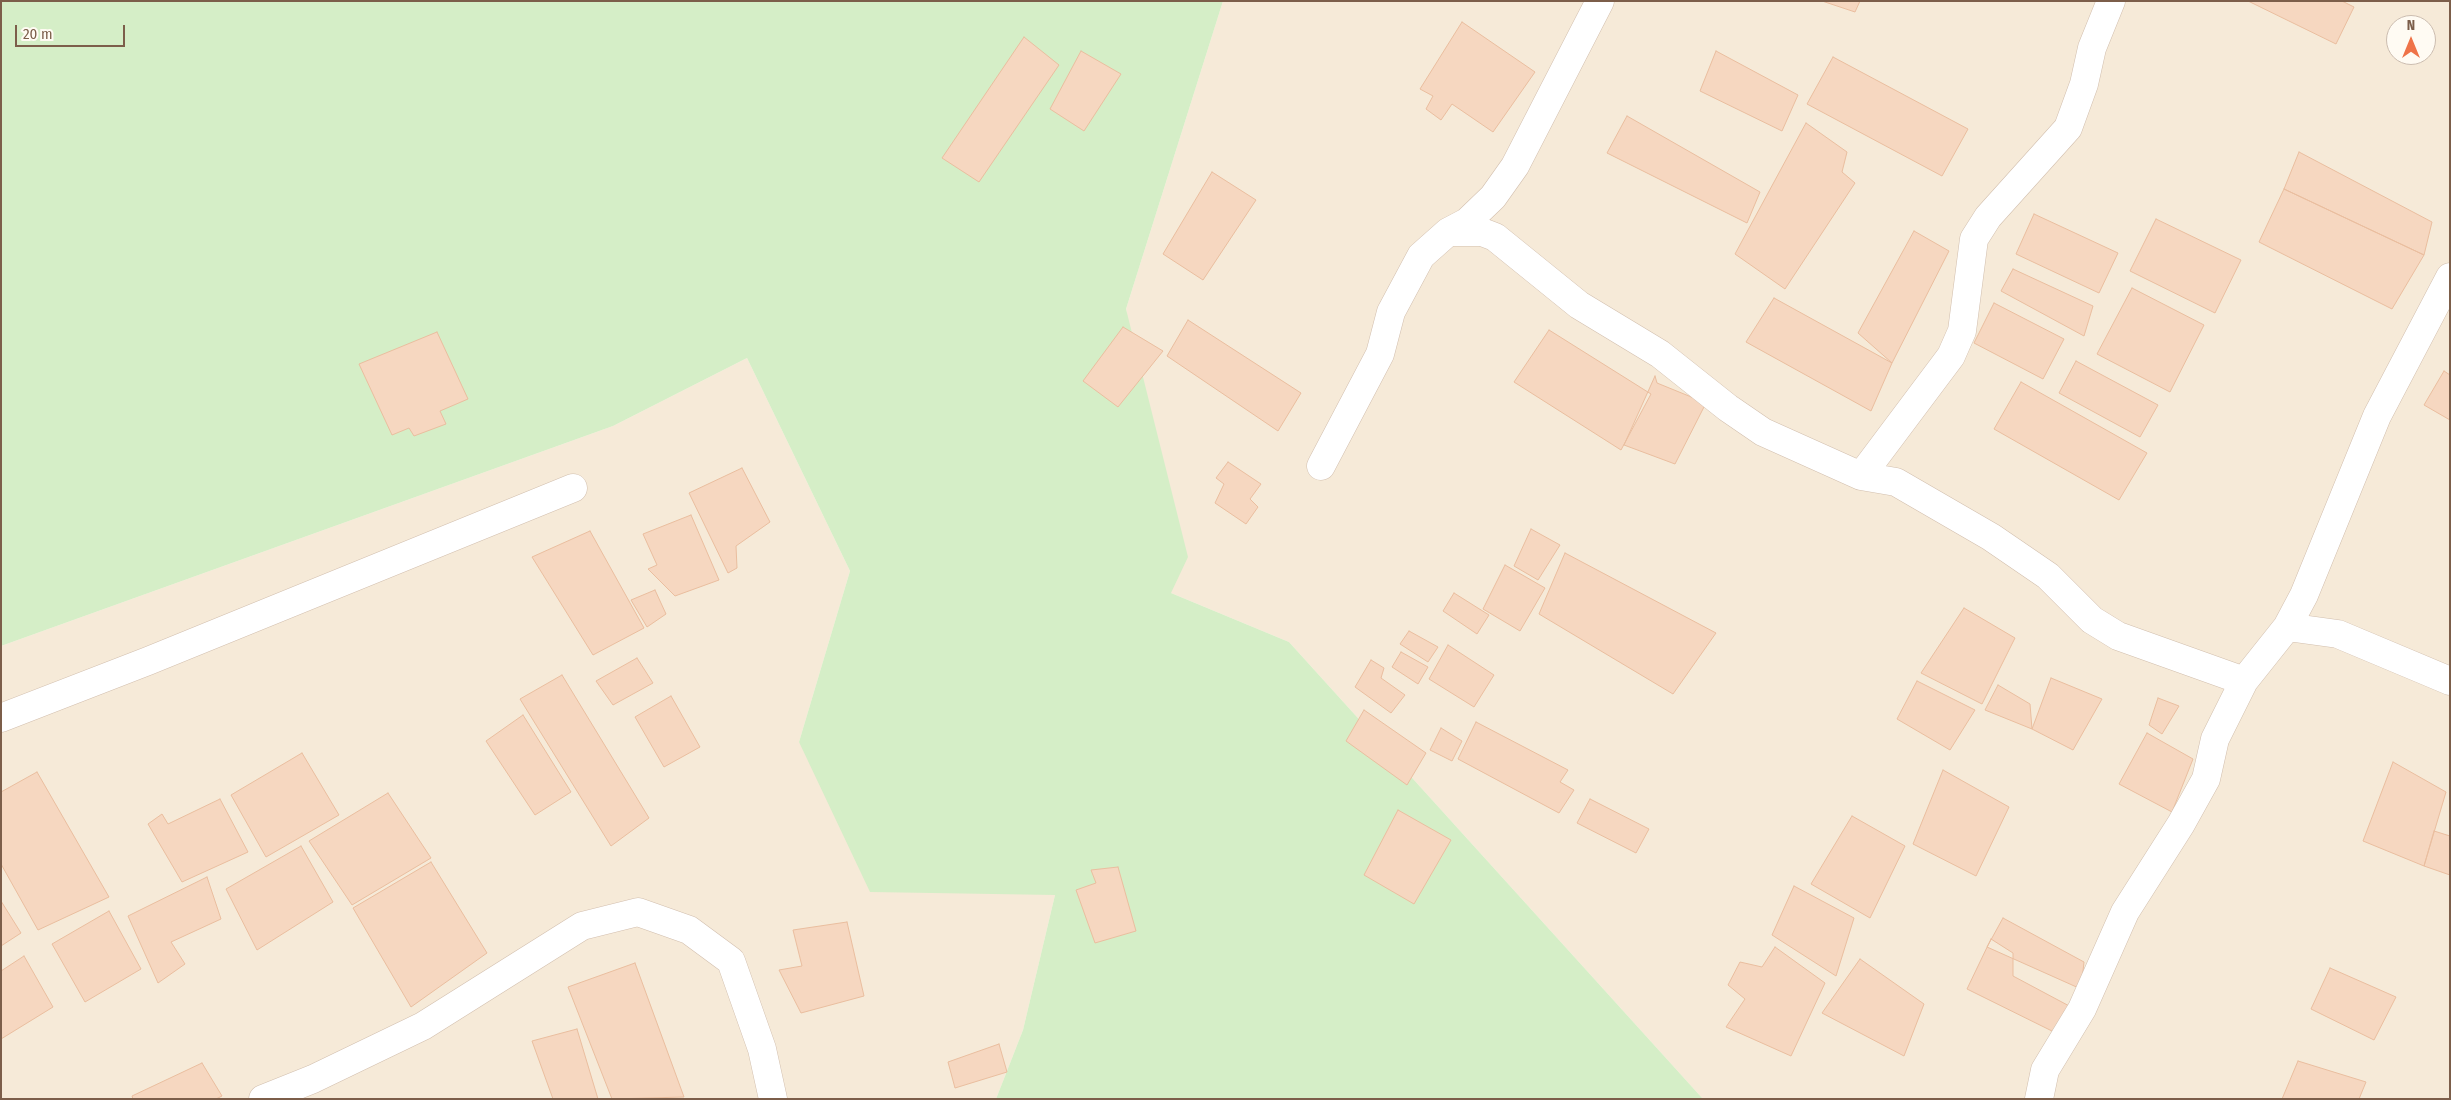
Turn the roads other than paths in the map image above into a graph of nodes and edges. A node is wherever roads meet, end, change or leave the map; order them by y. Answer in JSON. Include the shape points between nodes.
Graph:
{"nodes":[{"id":1,"x":1600,"y":1,"type":"edge"},
{"id":2,"x":2112,"y":1,"type":"edge"},
{"id":3,"x":1448,"y":232,"type":"junction"},
{"id":4,"x":2450,"y":277,"type":"edge"},
{"id":5,"x":1321,"y":466,"type":"dead end"},
{"id":6,"x":1861,"y":476,"type":"junction"},
{"id":7,"x":573,"y":488,"type":"dead end"},
{"id":8,"x":2287,"y":627,"type":"junction"},
{"id":9,"x":2244,"y":681,"type":"junction"},
{"id":10,"x":2450,"y":681,"type":"edge"},
{"id":11,"x":1,"y":718,"type":"edge"},
{"id":12,"x":294,"y":1093,"type":"edge"},
{"id":13,"x":263,"y":1099,"type":"edge"},
{"id":14,"x":773,"y":1099,"type":"edge"},
{"id":15,"x":2039,"y":1099,"type":"edge"}],
"edges":[{"from":1,"to":3,"type":"street","via":[[1515,166],[1493,197],[1467,222]]},
{"from":2,"to":6,"type":"street","via":[[2092,48],[2084,84],[2068,128],[1988,217],[1974,239],[1962,331],[1952,356]]},
{"from":3,"to":5,"type":"street","via":[[1421,256],[1390,312],[1380,354]]},
{"from":3,"to":6,"type":"street","via":[[1482,232],[1495,237],[1578,305],[1660,354],[1764,432]]},
{"from":4,"to":8,"type":"street","via":[[2377,416],[2317,567]]},
{"from":6,"to":9,"type":"street","via":[[1896,482],[1992,537],[2048,576],[2092,620],[2118,636]]},
{"from":7,"to":11,"type":"street"},
{"from":8,"to":9,"type":"street"},
{"from":8,"to":10,"type":"street","via":[[2338,634]]},
{"from":9,"to":15,"type":"street","via":[[2215,739],[2206,779],[2126,912],[2082,1009],[2045,1070]]},
{"from":12,"to":13,"type":"street"},
{"from":12,"to":14,"type":"street","via":[[423,1026],[582,926],[638,912],[689,930],[732,961],[762,1049]]}]}
